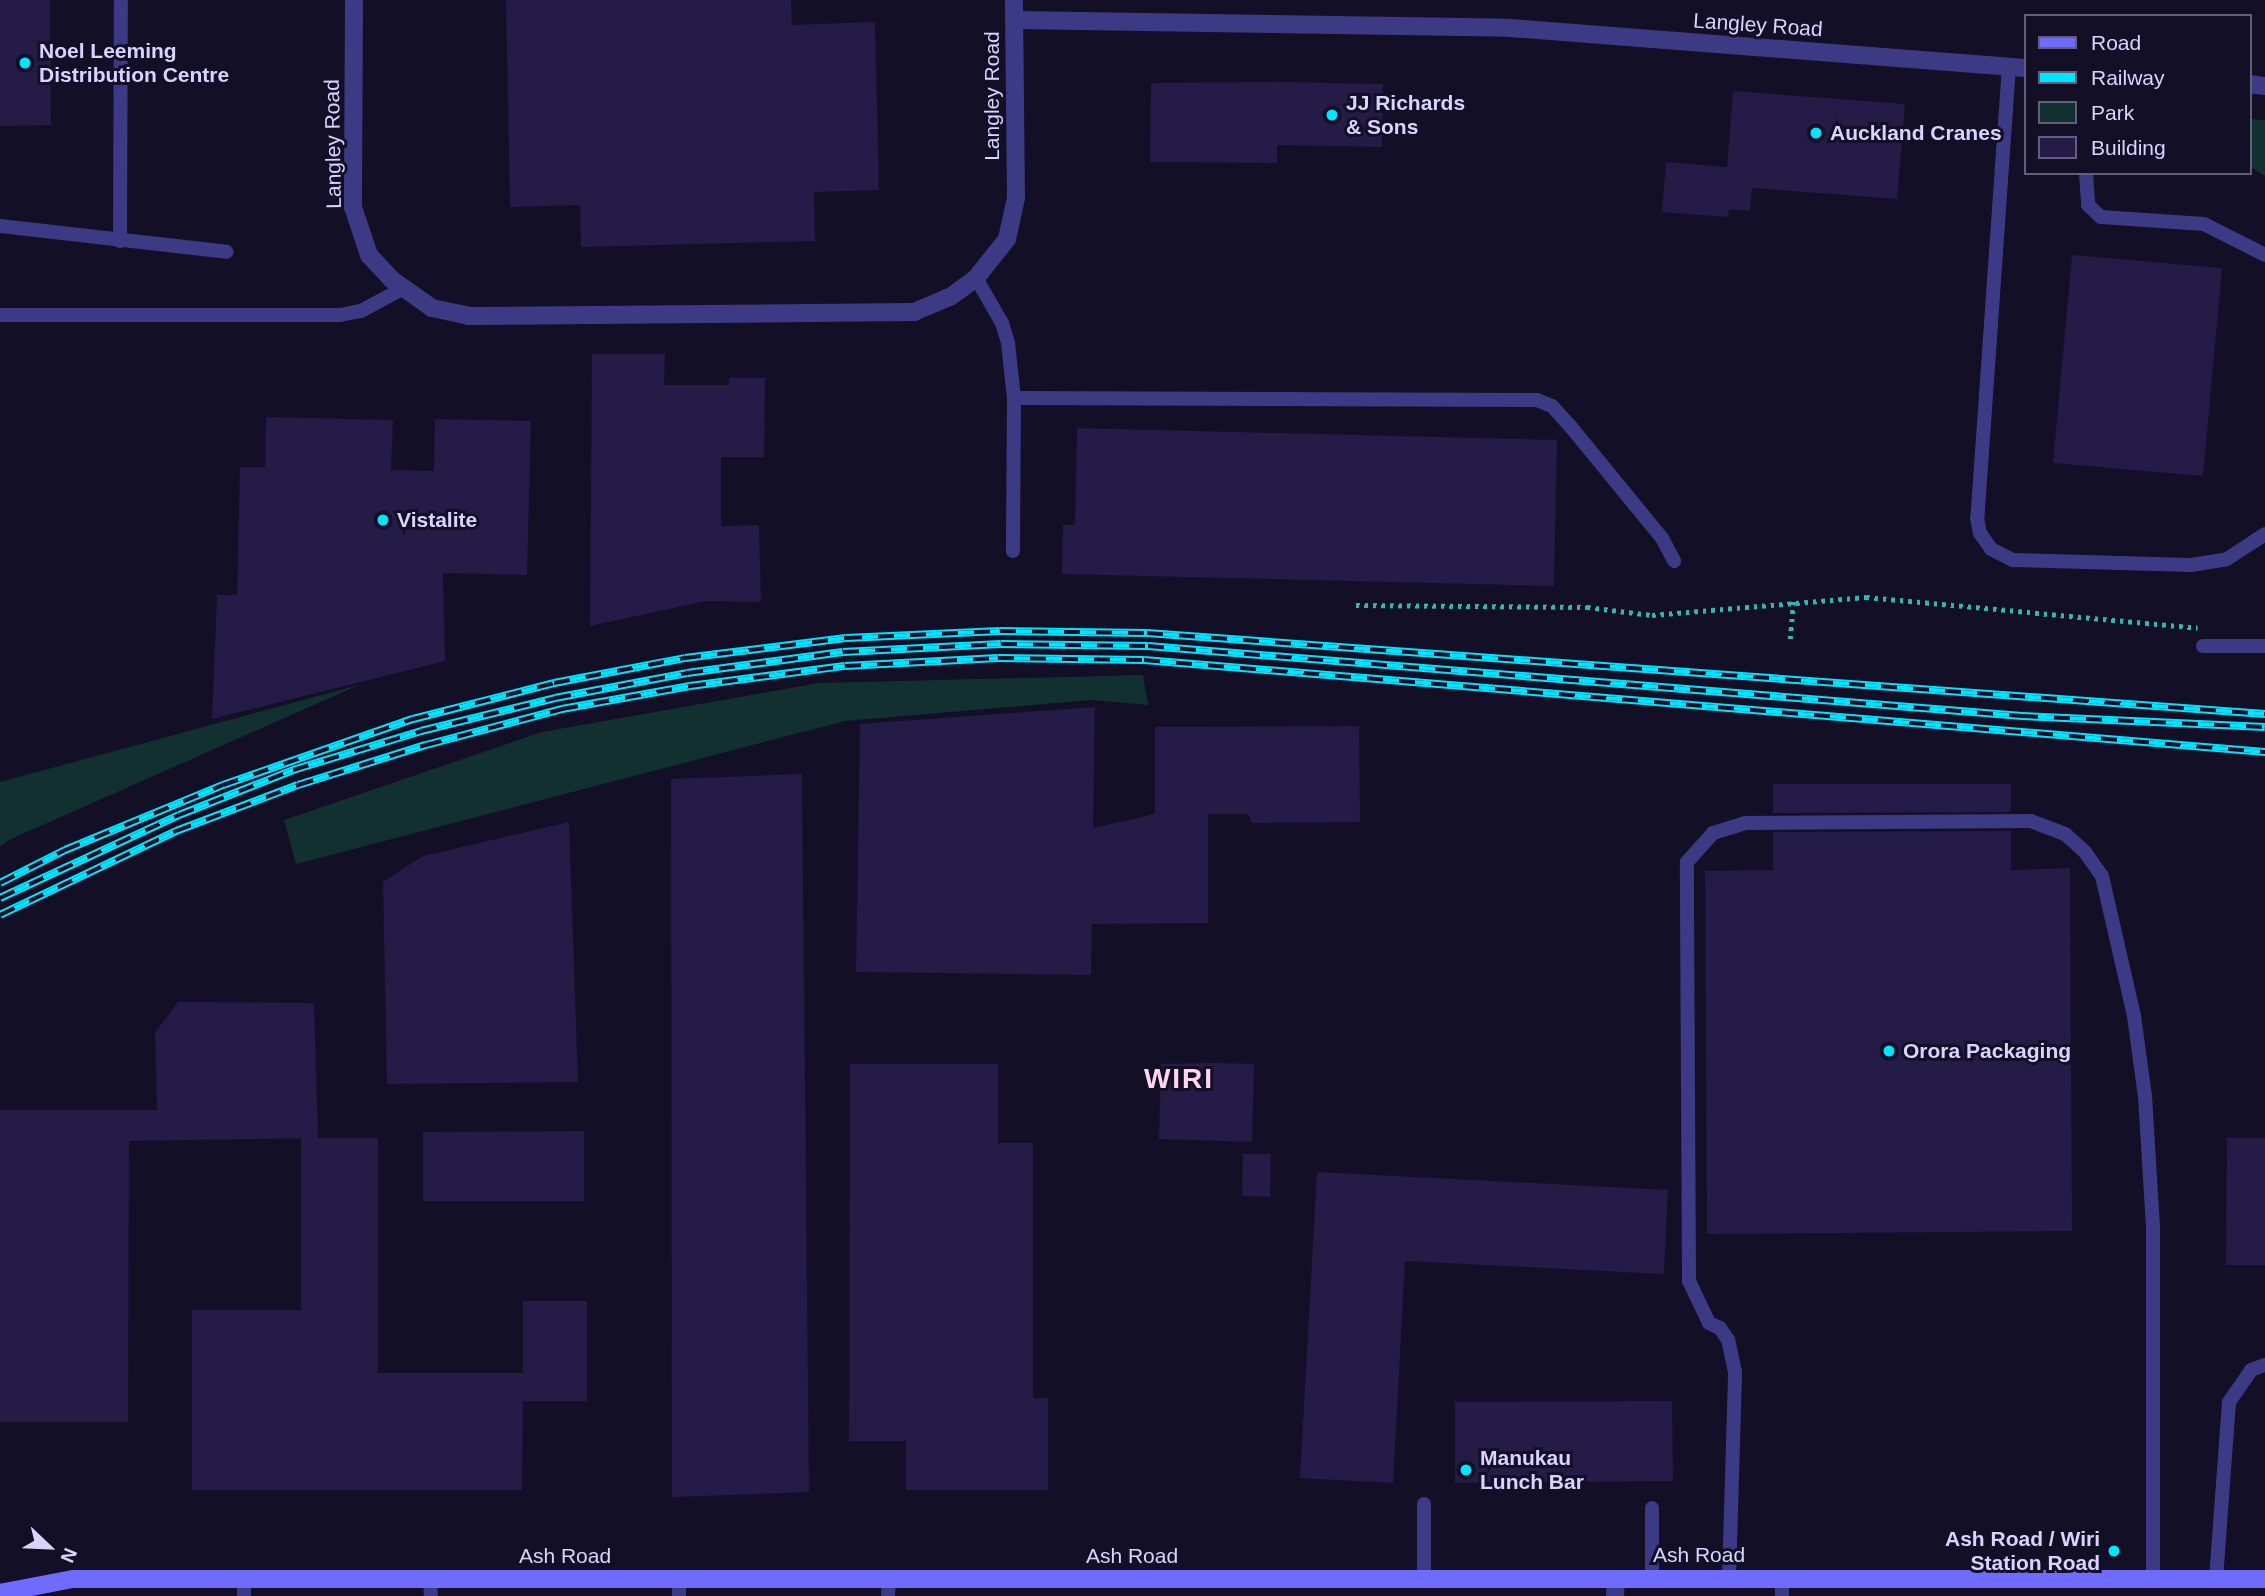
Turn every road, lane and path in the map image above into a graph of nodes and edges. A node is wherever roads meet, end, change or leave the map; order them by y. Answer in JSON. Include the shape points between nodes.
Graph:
{"nodes":[{"id":1,"x":121,"y":0,"type":"edge"},
{"id":2,"x":354,"y":0,"type":"edge"},
{"id":3,"x":1014,"y":0,"type":"edge"},
{"id":4,"x":1014,"y":20,"type":"junction"},
{"id":5,"x":2017,"y":67,"type":"edge"},
{"id":6,"x":2086,"y":175,"type":"edge"},
{"id":7,"x":0,"y":226,"type":"edge"},
{"id":8,"x":120,"y":241,"type":"junction"},
{"id":9,"x":227,"y":252,"type":"dead end"},
{"id":10,"x":2265,"y":254,"type":"edge"},
{"id":11,"x":976,"y":278,"type":"junction"},
{"id":12,"x":404,"y":288,"type":"junction"},
{"id":13,"x":0,"y":315,"type":"edge"},
{"id":14,"x":1014,"y":398,"type":"junction"},
{"id":15,"x":2265,"y":534,"type":"edge"},
{"id":16,"x":1013,"y":551,"type":"dead end"},
{"id":17,"x":1674,"y":561,"type":"dead end"},
{"id":18,"x":1793,"y":601,"type":"junction"},
{"id":19,"x":1356,"y":605,"type":"dead end"},
{"id":20,"x":2201,"y":628,"type":"dead end"},
{"id":21,"x":1790,"y":639,"type":"dead end"},
{"id":22,"x":2203,"y":646,"type":"dead end"},
{"id":23,"x":2265,"y":646,"type":"edge"},
{"id":24,"x":2265,"y":1365,"type":"edge"},
{"id":25,"x":1423,"y":1504,"type":"dead end"},
{"id":26,"x":1652,"y":1508,"type":"dead end"},
{"id":27,"x":1424,"y":1578,"type":"junction"},
{"id":28,"x":1651,"y":1578,"type":"junction"},
{"id":29,"x":1730,"y":1578,"type":"junction"},
{"id":30,"x":2153,"y":1579,"type":"junction"},
{"id":31,"x":2216,"y":1579,"type":"junction"},
{"id":32,"x":2265,"y":1579,"type":"edge"},
{"id":33,"x":244,"y":1587,"type":"edge"},
{"id":34,"x":430,"y":1587,"type":"edge"},
{"id":35,"x":679,"y":1587,"type":"edge"},
{"id":36,"x":888,"y":1587,"type":"edge"},
{"id":37,"x":1782,"y":1587,"type":"edge"},
{"id":38,"x":1616,"y":1588,"type":"edge"},
{"id":39,"x":0,"y":1593,"type":"edge"}],
"edges":[{"from":1,"to":8,"type":"lane"},
{"from":2,"to":12,"type":"street","name":"Langley Road","via":[[353,207],[369,255]]},
{"from":3,"to":4,"type":"street"},
{"from":4,"to":5,"type":"street","name":"Langley Road","via":[[1510,29]]},
{"from":4,"to":11,"type":"street","name":"Langley Road","via":[[1016,198],[1007,239]]},
{"from":5,"to":15,"type":"lane","via":[[1977,518],[1980,533],[1992,549],[2013,560],[2191,565],[2227,559]]},
{"from":6,"to":10,"type":"lane","via":[[2088,205],[2101,216],[2204,224]]},
{"from":7,"to":8,"type":"lane"},
{"from":8,"to":9,"type":"lane"},
{"from":11,"to":12,"type":"street","name":"Langley Road","via":[[950,298],[914,312],[469,316],[432,308]]},
{"from":11,"to":14,"type":"lane","via":[[1002,323]]},
{"from":12,"to":13,"type":"lane","via":[[361,311],[340,315]]},
{"from":14,"to":16,"type":"lane"},
{"from":14,"to":17,"type":"lane","via":[[1537,400],[1552,406],[1572,427],[1661,538]]},
{"from":18,"to":19,"type":"path","via":[[1652,615],[1587,607]]},
{"from":18,"to":20,"type":"path","via":[[1866,597]]},
{"from":18,"to":21,"type":"path"},
{"from":22,"to":23,"type":"lane"},
{"from":24,"to":31,"type":"lane","via":[[2250,1370],[2229,1402]]},
{"from":25,"to":27,"type":"lane"},
{"from":26,"to":28,"type":"lane"},
{"from":27,"to":36,"type":"main road","name":"Ash Road"},
{"from":27,"to":38,"type":"main road","name":"Ash Road"},
{"from":28,"to":29,"type":"main road","name":"Ash Road"},
{"from":28,"to":38,"type":"main road","name":"Ash Road"},
{"from":29,"to":30,"type":"lane","via":[[1735,1372],[1728,1340],[1720,1328],[1709,1323],[1689,1281],[1687,862],[1713,833],[1746,823],[2031,821],[2065,834],[2102,876],[2134,1016],[2145,1096],[2153,1226]]},
{"from":29,"to":37,"type":"main road","name":"Ash Road"},
{"from":30,"to":31,"type":"main road","name":"Ash Road"},
{"from":30,"to":37,"type":"main road","name":"Ash Road"},
{"from":31,"to":32,"type":"main road","name":"Ash Road"},
{"from":33,"to":34,"type":"main road","name":"Ash Road"},
{"from":33,"to":39,"type":"main road","name":"Ash Road","via":[[73,1579]]},
{"from":34,"to":35,"type":"main road","name":"Ash Road"},
{"from":35,"to":36,"type":"main road","name":"Ash Road"}]}
